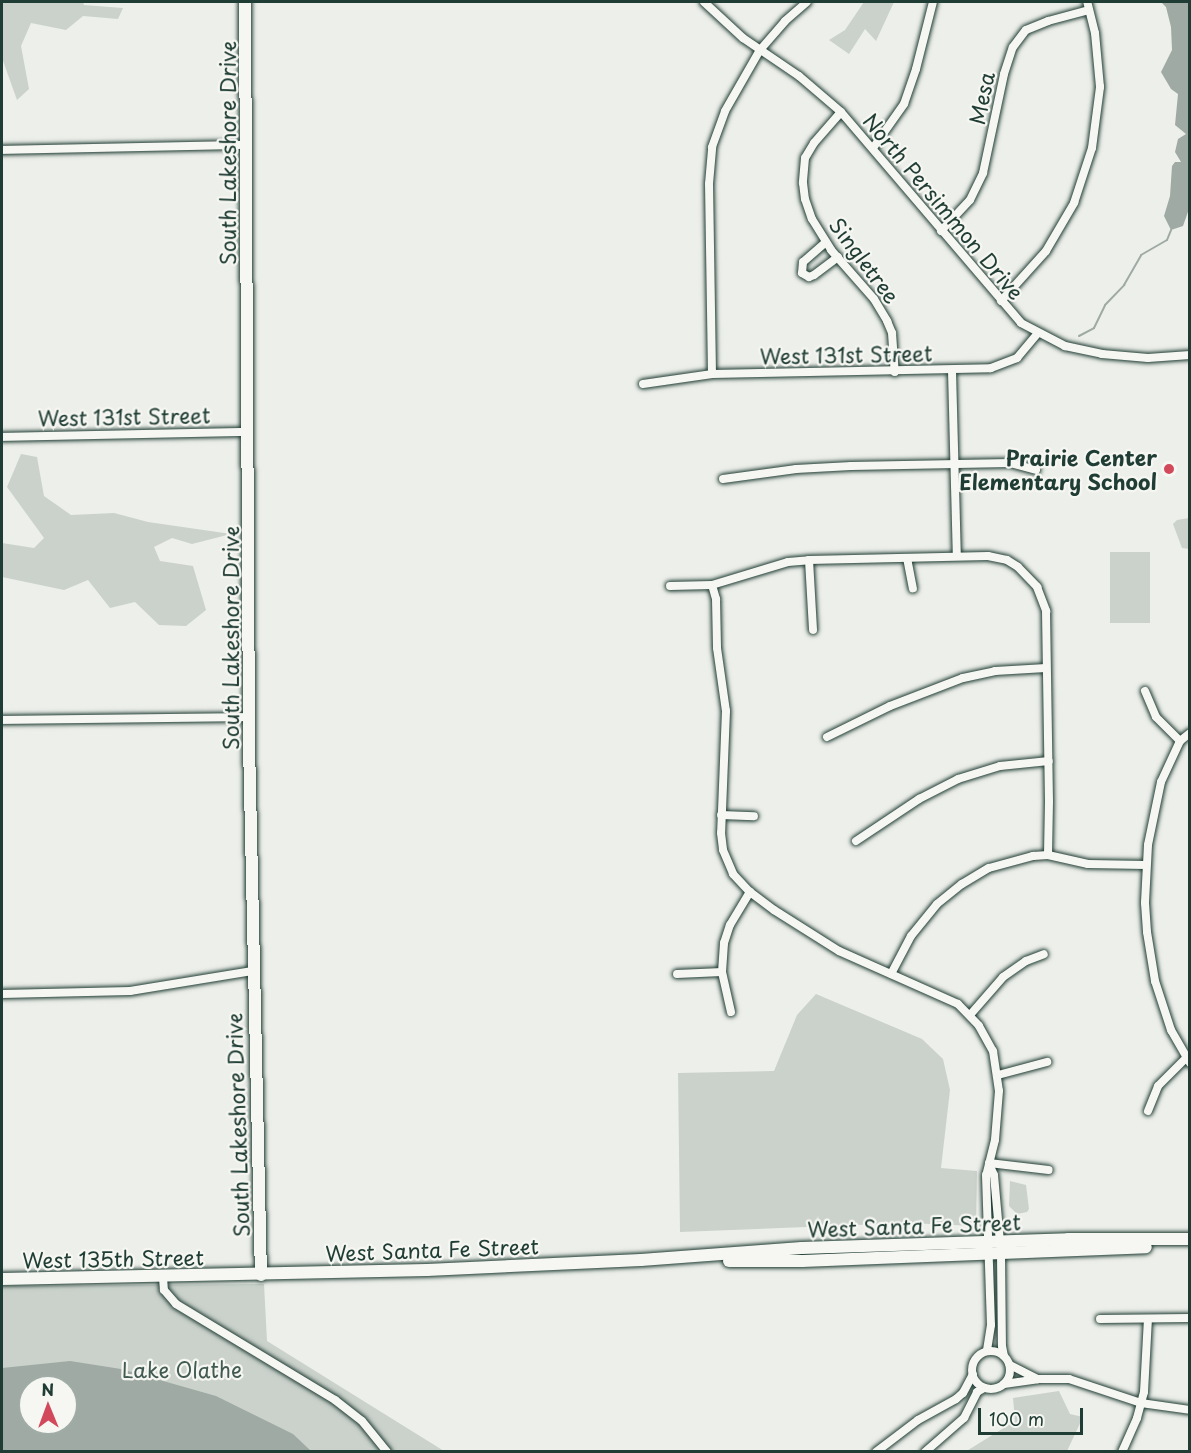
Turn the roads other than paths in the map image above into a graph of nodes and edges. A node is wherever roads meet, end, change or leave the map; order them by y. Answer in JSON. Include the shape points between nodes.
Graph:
{"nodes":[{"id":1,"x":245,"y":2,"type":"edge"},
{"id":2,"x":704,"y":2,"type":"edge"},
{"id":3,"x":807,"y":2,"type":"edge"},
{"id":4,"x":933,"y":2,"type":"edge"},
{"id":5,"x":1088,"y":6,"type":"edge"},
{"id":6,"x":760,"y":50,"type":"junction"},
{"id":7,"x":841,"y":112,"type":"junction"},
{"id":8,"x":246,"y":145,"type":"junction"},
{"id":9,"x":873,"y":148,"type":"junction"},
{"id":10,"x":2,"y":150,"type":"edge"},
{"id":11,"x":941,"y":231,"type":"junction"},
{"id":12,"x":826,"y":242,"type":"junction"},
{"id":13,"x":838,"y":257,"type":"junction"},
{"id":14,"x":1001,"y":301,"type":"junction"},
{"id":15,"x":1037,"y":333,"type":"junction"},
{"id":16,"x":1190,"y":355,"type":"edge"},
{"id":17,"x":952,"y":371,"type":"junction"},
{"id":18,"x":895,"y":372,"type":"junction"},
{"id":19,"x":712,"y":374,"type":"junction"},
{"id":20,"x":643,"y":384,"type":"dead end"},
{"id":21,"x":248,"y":432,"type":"junction"},
{"id":22,"x":2,"y":437,"type":"edge"},
{"id":23,"x":956,"y":465,"type":"junction"},
{"id":24,"x":1036,"y":470,"type":"dead end"},
{"id":25,"x":723,"y":479,"type":"dead end"},
{"id":26,"x":957,"y":556,"type":"junction"},
{"id":27,"x":907,"y":558,"type":"junction"},
{"id":28,"x":809,"y":560,"type":"junction"},
{"id":29,"x":712,"y":585,"type":"junction"},
{"id":30,"x":670,"y":586,"type":"dead end"},
{"id":31,"x":913,"y":588,"type":"dead end"},
{"id":32,"x":813,"y":630,"type":"dead end"},
{"id":33,"x":1046,"y":669,"type":"junction"},
{"id":34,"x":1145,"y":691,"type":"dead end"},
{"id":35,"x":249,"y":717,"type":"junction"},
{"id":36,"x":2,"y":720,"type":"edge"},
{"id":37,"x":1190,"y":733,"type":"edge"},
{"id":38,"x":827,"y":737,"type":"dead end"},
{"id":39,"x":1180,"y":741,"type":"junction"},
{"id":40,"x":1048,"y":761,"type":"junction"},
{"id":41,"x":721,"y":816,"type":"junction"},
{"id":42,"x":754,"y":816,"type":"dead end"},
{"id":43,"x":856,"y":841,"type":"dead end"},
{"id":44,"x":1048,"y":855,"type":"junction"},
{"id":45,"x":1146,"y":865,"type":"junction"},
{"id":46,"x":750,"y":892,"type":"junction"},
{"id":47,"x":1044,"y":954,"type":"dead end"},
{"id":48,"x":252,"y":970,"type":"junction"},
{"id":49,"x":722,"y":972,"type":"junction"},
{"id":50,"x":677,"y":974,"type":"dead end"},
{"id":51,"x":891,"y":974,"type":"junction"},
{"id":52,"x":2,"y":994,"type":"edge"},
{"id":53,"x":730,"y":1012,"type":"dead end"},
{"id":54,"x":970,"y":1015,"type":"junction"},
{"id":55,"x":1188,"y":1061,"type":"edge"},
{"id":56,"x":1047,"y":1062,"type":"dead end"},
{"id":57,"x":998,"y":1075,"type":"junction"},
{"id":58,"x":1148,"y":1111,"type":"dead end"},
{"id":59,"x":989,"y":1163,"type":"junction"},
{"id":60,"x":1049,"y":1170,"type":"dead end"},
{"id":61,"x":1190,"y":1239,"type":"edge"},
{"id":62,"x":1190,"y":1246,"type":"edge"},
{"id":63,"x":987,"y":1248,"type":"junction"},
{"id":64,"x":1001,"y":1248,"type":"junction"},
{"id":65,"x":261,"y":1275,"type":"junction"},
{"id":66,"x":163,"y":1277,"type":"junction"},
{"id":67,"x":2,"y":1279,"type":"edge"},
{"id":68,"x":1190,"y":1318,"type":"edge"},
{"id":69,"x":1100,"y":1319,"type":"dead end"},
{"id":70,"x":1148,"y":1319,"type":"junction"},
{"id":71,"x":987,"y":1351,"type":"junction"},
{"id":72,"x":1004,"y":1356,"type":"junction"},
{"id":73,"x":1010,"y":1365,"type":"junction"},
{"id":74,"x":973,"y":1374,"type":"junction"},
{"id":75,"x":1038,"y":1378,"type":"junction"},
{"id":76,"x":1004,"y":1384,"type":"junction"},
{"id":77,"x":984,"y":1388,"type":"junction"},
{"id":78,"x":1141,"y":1403,"type":"junction"},
{"id":79,"x":1190,"y":1410,"type":"edge"},
{"id":80,"x":387,"y":1452,"type":"edge"},
{"id":81,"x":876,"y":1452,"type":"edge"},
{"id":82,"x":925,"y":1452,"type":"edge"},
{"id":83,"x":1122,"y":1452,"type":"edge"}],
"edges":[{"from":1,"to":8,"type":"street","name":"South Lakeshore Drive"},
{"from":2,"to":6,"type":"street","name":"North Persimmon Drive"},
{"from":3,"to":6,"type":"street"},
{"from":4,"to":9,"type":"street","via":[[904,104]]},
{"from":5,"to":11,"type":"street","name":"Mesa","via":[[1026,30],[1013,47],[984,173],[970,200]]},
{"from":5,"to":14,"type":"street","via":[[1100,87],[1092,148],[1074,203],[1046,252]]},
{"from":6,"to":7,"type":"street","name":"North Persimmon Drive","via":[[799,76]]},
{"from":6,"to":19,"type":"street","via":[[725,111],[712,147]]},
{"from":7,"to":9,"type":"street","name":"North Persimmon Drive"},
{"from":7,"to":12,"type":"street","name":"Singletree","via":[[814,143],[803,167],[808,209]]},
{"from":8,"to":10,"type":"street"},
{"from":8,"to":21,"type":"street","name":"South Lakeshore Drive"},
{"from":9,"to":11,"type":"street","name":"North Persimmon Drive"},
{"from":11,"to":14,"type":"street","name":"North Persimmon Drive"},
{"from":12,"to":13,"type":"street","name":"Singletree"},
{"from":12,"to":13,"type":"street","via":[[804,261],[802,273],[814,275]]},
{"from":13,"to":18,"type":"street","name":"Singletree","via":[[887,321],[892,333]]},
{"from":14,"to":15,"type":"street","name":"North Persimmon Drive","via":[[1021,323]]},
{"from":15,"to":16,"type":"street","name":"North Persimmon Drive","via":[[1065,346],[1115,356]]},
{"from":15,"to":17,"type":"street","name":"West 131st Street","via":[[1017,358],[991,368]]},
{"from":17,"to":18,"type":"street","name":"West 131st Street"},
{"from":17,"to":23,"type":"street"},
{"from":18,"to":19,"type":"street","name":"West 131st Street"},
{"from":19,"to":20,"type":"street","name":"West 131st Street"},
{"from":21,"to":22,"type":"street","name":"West 131st Street"},
{"from":21,"to":35,"type":"street","name":"South Lakeshore Drive"},
{"from":23,"to":24,"type":"street","via":[[1010,463]]},
{"from":23,"to":25,"type":"street","via":[[796,469]]},
{"from":23,"to":26,"type":"street"},
{"from":26,"to":27,"type":"street"},
{"from":26,"to":33,"type":"street","via":[[1007,560],[1037,587],[1046,611]]},
{"from":27,"to":28,"type":"street"},
{"from":27,"to":31,"type":"street"},
{"from":28,"to":29,"type":"street","via":[[788,562]]},
{"from":28,"to":32,"type":"street"},
{"from":29,"to":30,"type":"street"},
{"from":29,"to":41,"type":"street","via":[[726,711]]},
{"from":33,"to":38,"type":"street","via":[[995,671],[963,678],[901,701]]},
{"from":33,"to":40,"type":"street"},
{"from":34,"to":39,"type":"street","via":[[1156,717]]},
{"from":35,"to":36,"type":"street"},
{"from":35,"to":48,"type":"street","name":"South Lakeshore Drive"},
{"from":37,"to":39,"type":"street"},
{"from":39,"to":45,"type":"street","via":[[1161,782]]},
{"from":40,"to":43,"type":"street","via":[[1000,766],[958,779],[919,799]]},
{"from":40,"to":44,"type":"street"},
{"from":41,"to":42,"type":"street"},
{"from":41,"to":46,"type":"street","via":[[727,862]]},
{"from":44,"to":45,"type":"street","via":[[1088,864]]},
{"from":44,"to":51,"type":"street","via":[[989,868],[949,893],[910,936]]},
{"from":45,"to":55,"type":"street","via":[[1147,932],[1155,981],[1171,1030]]},
{"from":46,"to":49,"type":"street","via":[[726,933]]},
{"from":46,"to":51,"type":"street","via":[[839,951]]},
{"from":47,"to":54,"type":"street","via":[[1003,977]]},
{"from":48,"to":52,"type":"street","via":[[122,992]]},
{"from":48,"to":65,"type":"street","name":"South Lakeshore Drive"},
{"from":49,"to":50,"type":"street"},
{"from":49,"to":53,"type":"street"},
{"from":51,"to":54,"type":"street","via":[[946,997]]},
{"from":54,"to":57,"type":"street","via":[[987,1039]]},
{"from":55,"to":58,"type":"street","via":[[1158,1086]]},
{"from":56,"to":57,"type":"street"},
{"from":57,"to":59,"type":"street","via":[[995,1140]]},
{"from":59,"to":60,"type":"street"},
{"from":59,"to":63,"type":"street"},
{"from":59,"to":64,"type":"street","via":[[994,1175]]},
{"from":61,"to":64,"type":"street","name":"West Santa Fe Street"},
{"from":62,"to":64,"type":"street","name":"West Santa Fe Street"},
{"from":63,"to":64,"type":"street","name":"West Santa Fe Street"},
{"from":63,"to":65,"type":"street","name":"West Santa Fe Street","via":[[802,1248],[641,1260]]},
{"from":63,"to":71,"type":"street","via":[[991,1325]]},
{"from":64,"to":72,"type":"street"},
{"from":65,"to":66,"type":"street","name":"West 135th Street"},
{"from":66,"to":67,"type":"street","name":"West 135th Street"},
{"from":66,"to":80,"type":"street","via":[[164,1290],[176,1305],[352,1412]]},
{"from":68,"to":70,"type":"street"},
{"from":69,"to":70,"type":"street"},
{"from":70,"to":78,"type":"street"},
{"from":71,"to":72,"type":"street"},
{"from":71,"to":74,"type":"street","via":[[976,1357]]},
{"from":72,"to":73,"type":"street"},
{"from":73,"to":75,"type":"street"},
{"from":73,"to":76,"type":"street"},
{"from":74,"to":77,"type":"street"},
{"from":74,"to":81,"type":"street","via":[[956,1399],[918,1420]]},
{"from":75,"to":76,"type":"street"},
{"from":75,"to":78,"type":"street","via":[[1069,1379]]},
{"from":76,"to":77,"type":"street"},
{"from":77,"to":82,"type":"street","via":[[977,1392],[964,1418]]},
{"from":78,"to":79,"type":"street"},
{"from":78,"to":83,"type":"street"}]}
